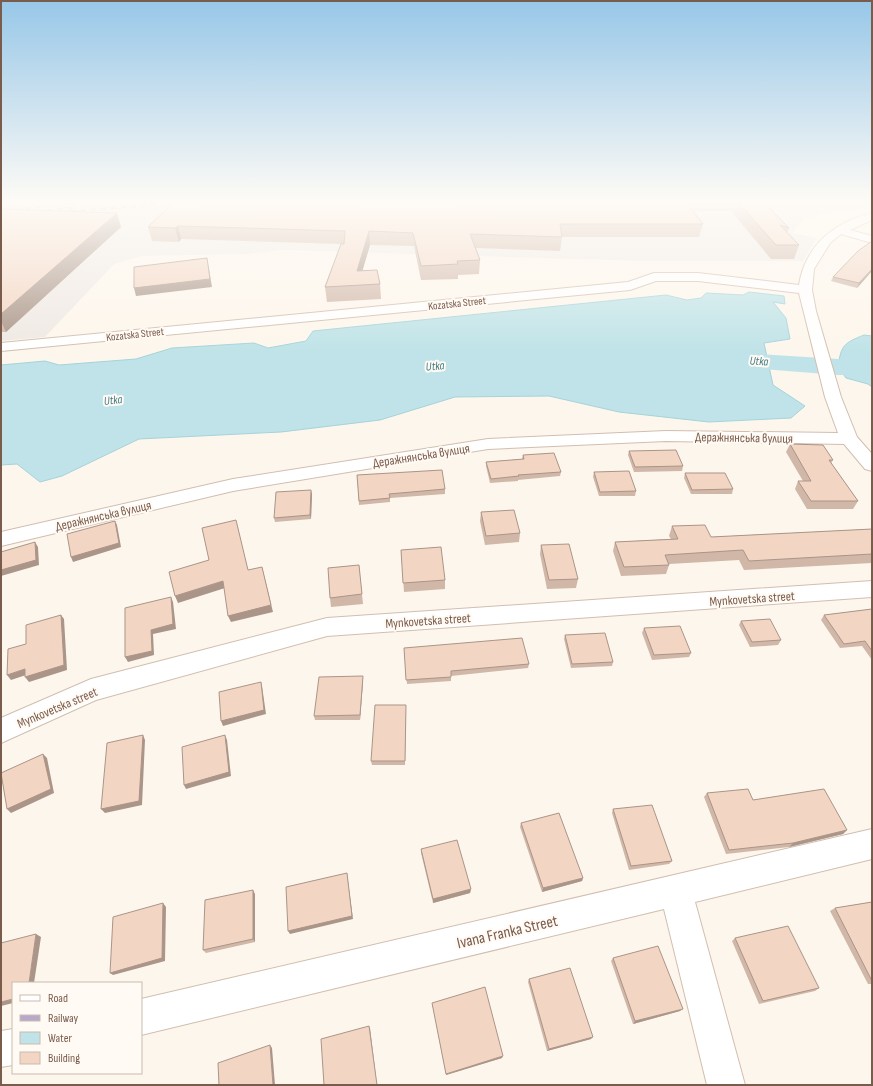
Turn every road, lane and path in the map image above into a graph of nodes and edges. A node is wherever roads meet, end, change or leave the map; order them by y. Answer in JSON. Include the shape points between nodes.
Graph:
{"nodes":[{"id":1,"x":819,"y":252,"type":"edge"},
{"id":2,"x":805,"y":290,"type":"junction"},
{"id":3,"x":1,"y":347,"type":"edge"},
{"id":4,"x":850,"y":439,"type":"junction"},
{"id":5,"x":872,"y":465,"type":"edge"},
{"id":6,"x":1,"y":539,"type":"edge"},
{"id":7,"x":872,"y":590,"type":"edge"},
{"id":8,"x":1,"y":731,"type":"edge"},
{"id":9,"x":872,"y":844,"type":"edge"},
{"id":10,"x":676,"y":891,"type":"junction"},
{"id":11,"x":142,"y":1017,"type":"edge"},
{"id":12,"x":12,"y":1047,"type":"edge"},
{"id":13,"x":1,"y":1049,"type":"edge"},
{"id":14,"x":726,"y":1085,"type":"edge"}],
"edges":[{"from":1,"to":2,"type":"street","via":[[808,268]]},
{"from":2,"to":3,"type":"street","name":"Kozatska Street","via":[[698,277],[654,277],[630,286]]},
{"from":2,"to":4,"type":"street","via":[[834,397]]},
{"from":4,"to":5,"type":"street"},
{"from":4,"to":6,"type":"street","name":"Деражнянська вулиця","via":[[666,436],[488,444],[233,485]]},
{"from":7,"to":8,"type":"street","name":"Mynkovetska street","via":[[327,627],[91,690]]},
{"from":9,"to":10,"type":"street","name":"Ivana Franka Street"},
{"from":10,"to":11,"type":"street","name":"Ivana Franka Street"},
{"from":10,"to":14,"type":"street"},
{"from":12,"to":13,"type":"street"}]}
